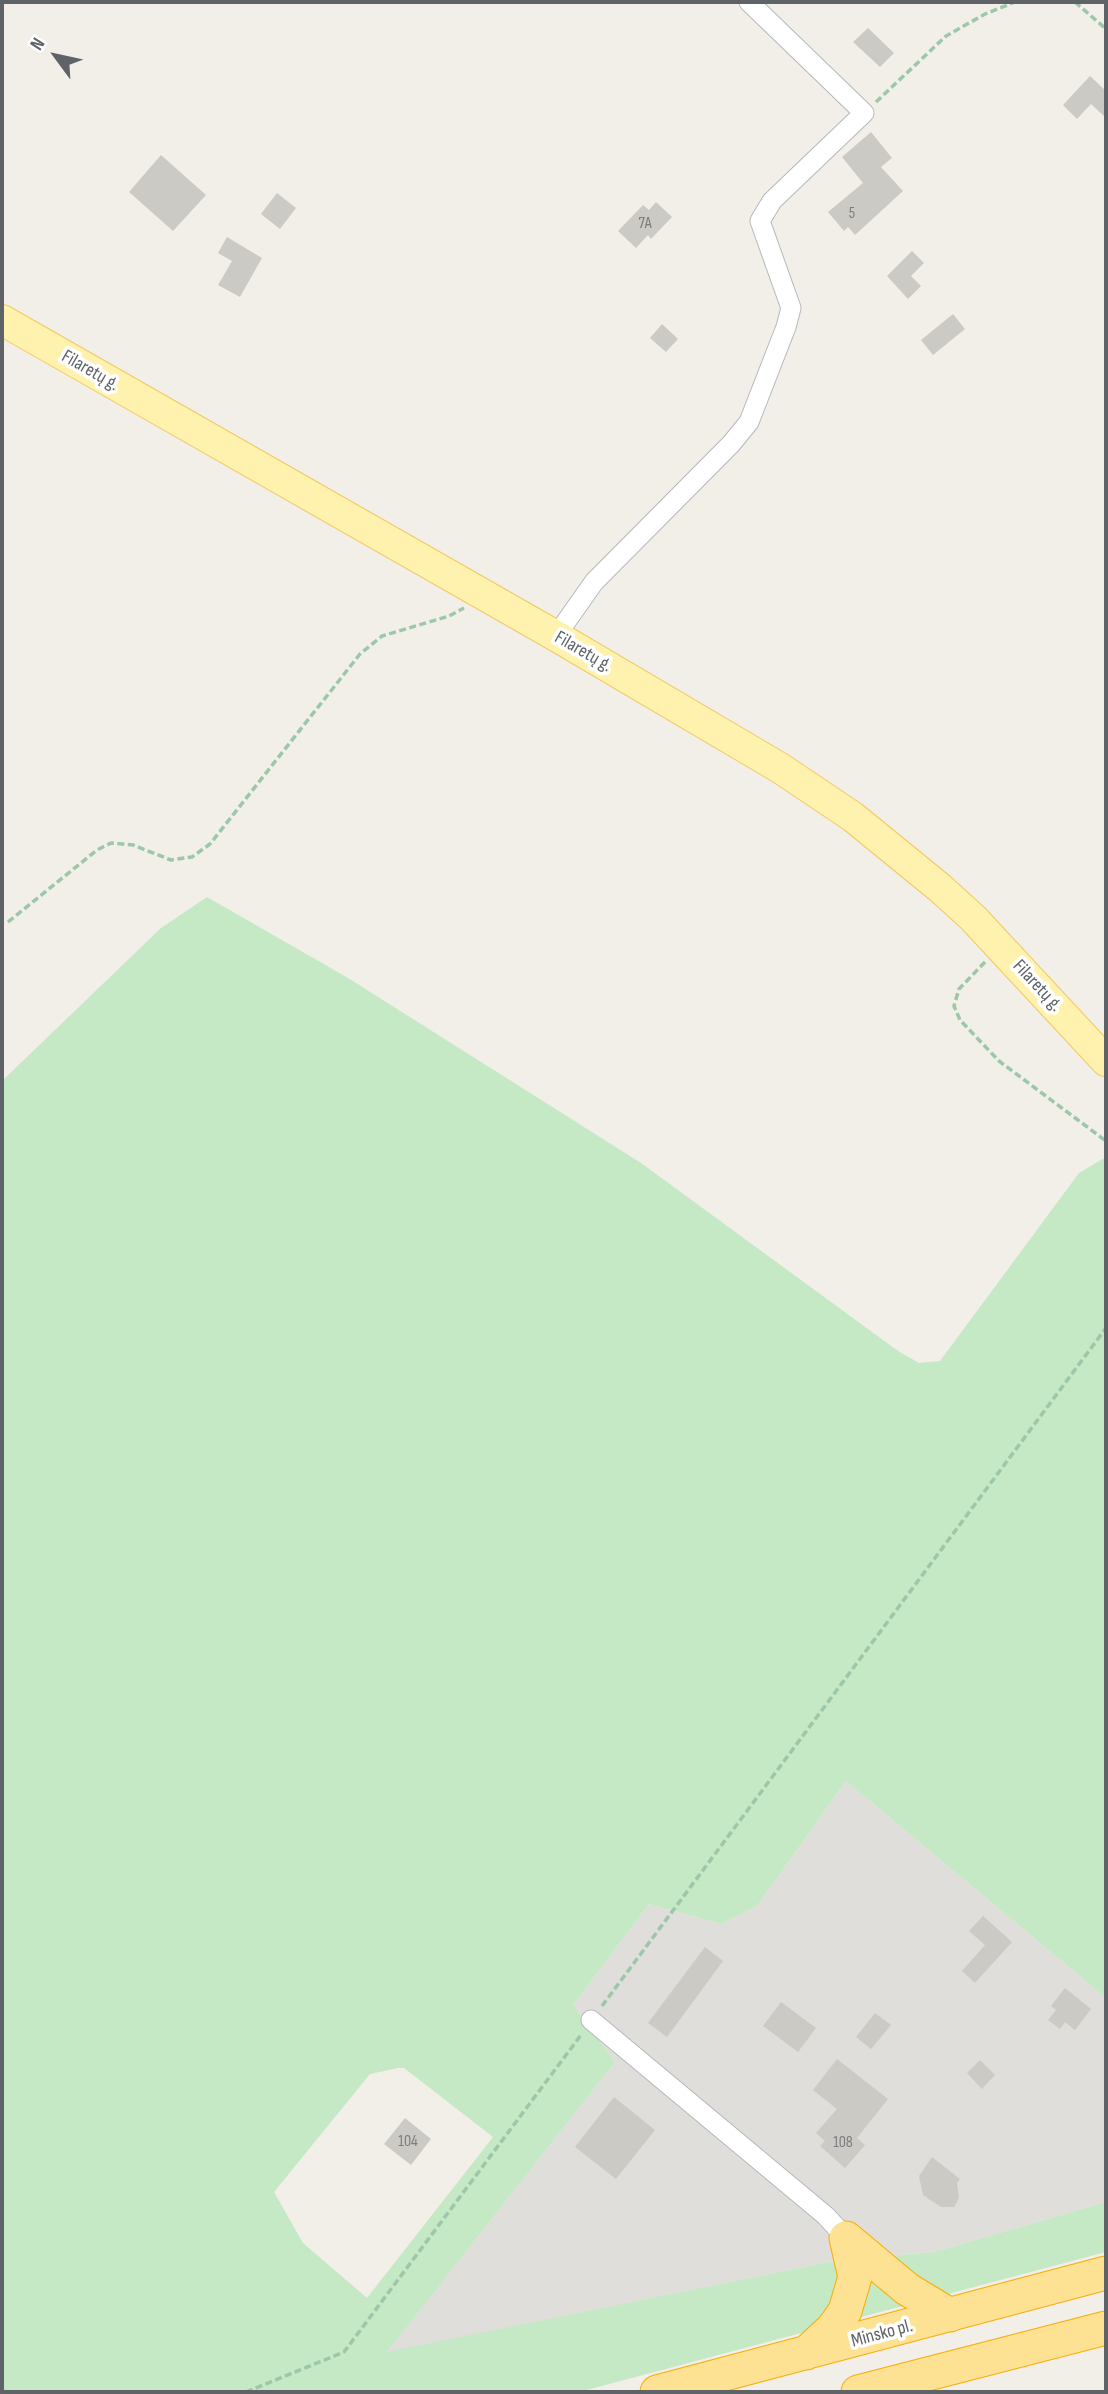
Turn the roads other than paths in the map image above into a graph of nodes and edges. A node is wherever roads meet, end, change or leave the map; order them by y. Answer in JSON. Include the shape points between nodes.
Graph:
{"nodes":[{"id":1,"x":749,"y":2,"type":"edge"},
{"id":2,"x":2,"y":320,"type":"edge"},
{"id":3,"x":556,"y":636,"type":"junction"},
{"id":4,"x":1106,"y":1061,"type":"edge"},
{"id":5,"x":591,"y":2020,"type":"road end"},
{"id":6,"x":846,"y":2238,"type":"junction"},
{"id":7,"x":1106,"y":2273,"type":"edge"},
{"id":8,"x":950,"y":2315,"type":"junction"},
{"id":9,"x":1106,"y":2328,"type":"edge"},
{"id":10,"x":805,"y":2354,"type":"junction"},
{"id":11,"x":657,"y":2392,"type":"edge"},
{"id":12,"x":858,"y":2392,"type":"edge"}],
"edges":[{"from":1,"to":3,"type":"street","via":[[864,113],[772,201],[760,221],[791,308],[749,422],[594,582]]},
{"from":2,"to":3,"type":"main road","name":"Filaretų g."},
{"from":3,"to":4,"type":"main road","name":"Filaretų g.","via":[[780,768],[853,817],[940,888],[1001,946]]},
{"from":5,"to":6,"type":"street","via":[[826,2216]]},
{"from":6,"to":8,"type":"highway","via":[[907,2289]]},
{"from":6,"to":10,"type":"highway","via":[[855,2277],[845,2311]]},
{"from":7,"to":8,"type":"highway","name":"Minsko pl."},
{"from":8,"to":10,"type":"highway","name":"Minsko pl."},
{"from":9,"to":12,"type":"highway"},
{"from":10,"to":11,"type":"highway","name":"Minsko pl."}]}
